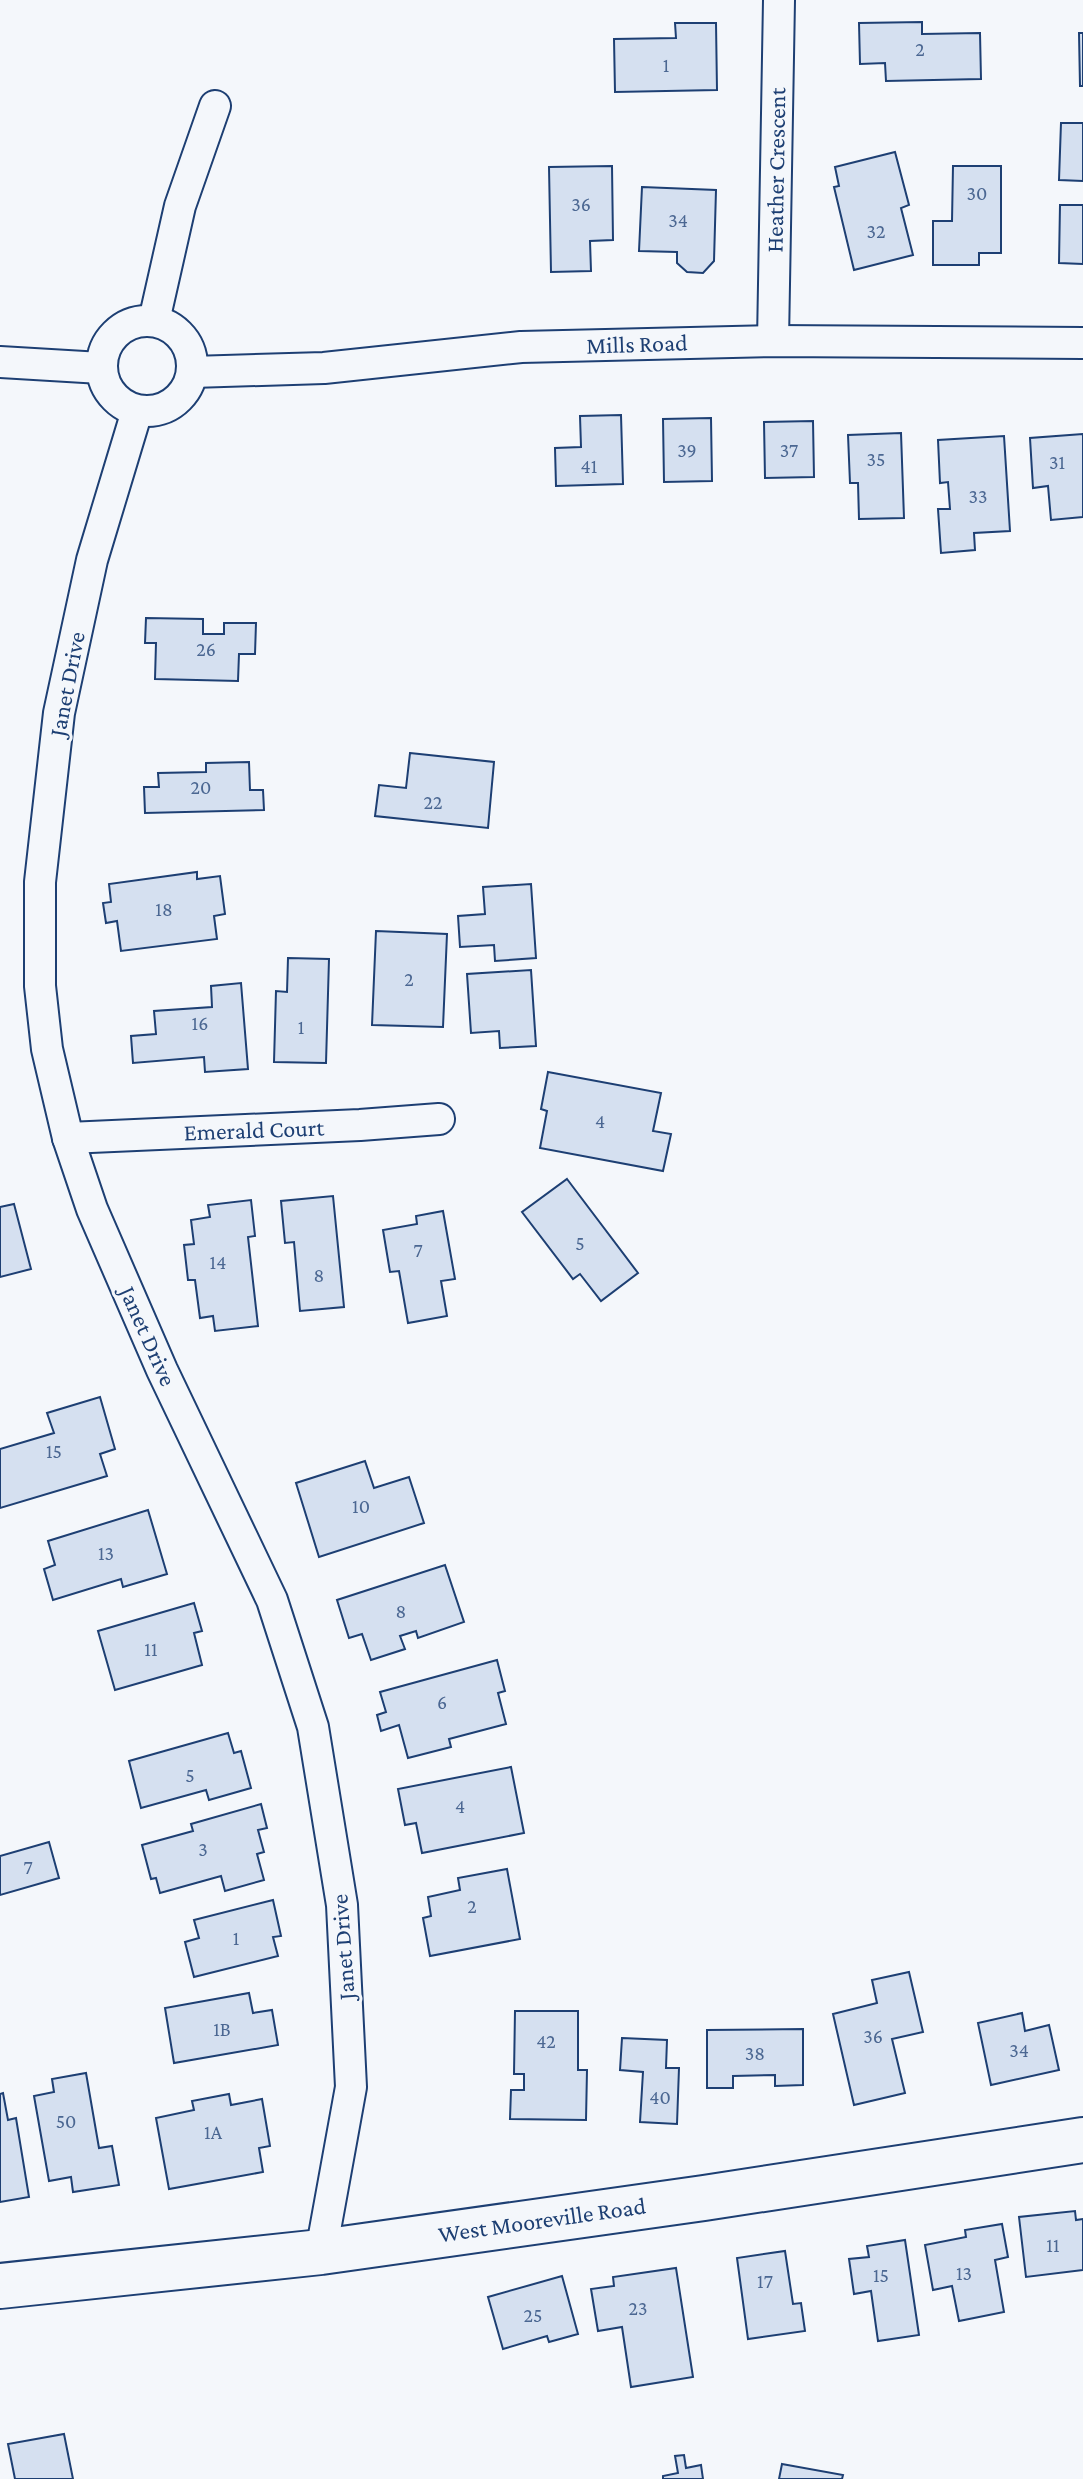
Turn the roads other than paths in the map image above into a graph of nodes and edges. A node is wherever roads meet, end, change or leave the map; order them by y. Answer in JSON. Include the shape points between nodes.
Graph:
{"nodes":[{"id":1,"x":779,"y":0,"type":"edge"},
{"id":2,"x":215,"y":106,"type":"dead end"},
{"id":3,"x":154,"y":321,"type":"junction"},
{"id":4,"x":773,"y":341,"type":"junction"},
{"id":5,"x":1083,"y":343,"type":"edge"},
{"id":6,"x":0,"y":362,"type":"edge"},
{"id":7,"x":101,"y":368,"type":"junction"},
{"id":8,"x":192,"y":372,"type":"junction"},
{"id":9,"x":137,"y":411,"type":"junction"},
{"id":10,"x":439,"y":1119,"type":"dead end"},
{"id":11,"x":68,"y":1138,"type":"junction"},
{"id":12,"x":1083,"y":2140,"type":"edge"},
{"id":13,"x":321,"y":2252,"type":"junction"},
{"id":14,"x":0,"y":2286,"type":"edge"}],
"edges":[{"from":1,"to":4,"type":"street","name":"Heather Crescent"},
{"from":2,"to":3,"type":"street","via":[[180,206]]},
{"from":3,"to":7,"type":"street","via":[[128,325],[117,333],[108,343]]},
{"from":3,"to":8,"type":"street","via":[[179,334],[192,358]]},
{"from":4,"to":5,"type":"street","name":"Mills Road"},
{"from":4,"to":8,"type":"street","name":"Mills Road","via":[[521,347],[324,368]]},
{"from":6,"to":7,"type":"street"},
{"from":7,"to":9,"type":"street","via":[[112,395]]},
{"from":8,"to":9,"type":"street","via":[[188,386],[167,407]]},
{"from":9,"to":11,"type":"street","name":"Janet Drive","via":[[92,560],[59,713],[40,882],[40,986],[47,1049]]},
{"from":10,"to":11,"type":"street","name":"Emerald Court"},
{"from":11,"to":13,"type":"street","name":"Janet Drive","via":[[92,1209],[156,1357],[272,1600],[313,1727],[342,1905],[351,2087]]},
{"from":12,"to":13,"type":"main road","name":"West Mooreville Road"},
{"from":13,"to":14,"type":"main road","name":"West Mooreville Road"}]}
